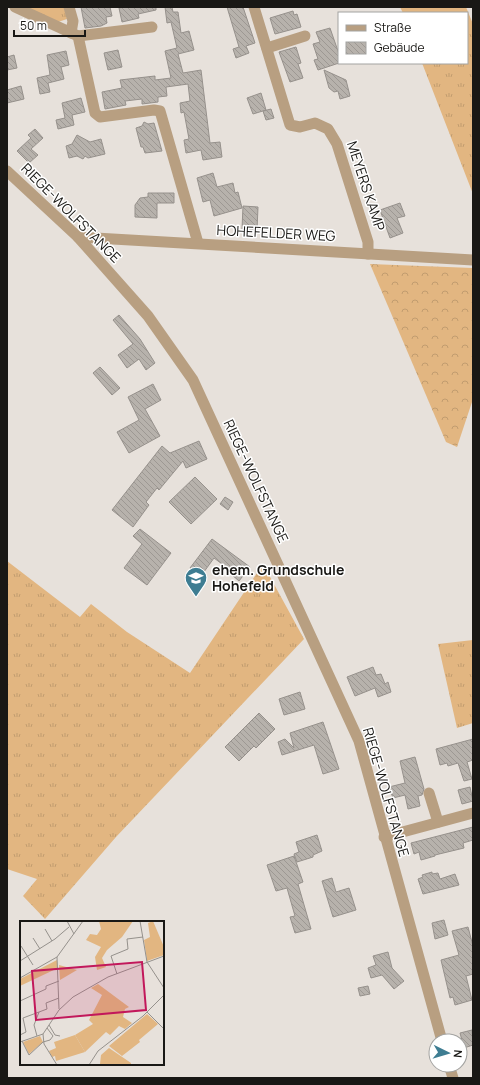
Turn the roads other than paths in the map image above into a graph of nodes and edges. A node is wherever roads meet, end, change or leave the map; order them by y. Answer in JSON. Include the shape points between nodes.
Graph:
{"nodes":[{"id":1,"x":15,"y":7,"type":"edge"},
{"id":2,"x":69,"y":7,"type":"edge"},
{"id":3,"x":254,"y":7,"type":"edge"},
{"id":4,"x":152,"y":27,"type":"dead end"},
{"id":5,"x":74,"y":34,"type":"junction"},
{"id":6,"x":306,"y":36,"type":"dead end"},
{"id":7,"x":267,"y":48,"type":"junction"},
{"id":8,"x":7,"y":171,"type":"edge"},
{"id":9,"x":78,"y":237,"type":"junction"},
{"id":10,"x":198,"y":243,"type":"junction"},
{"id":11,"x":368,"y":254,"type":"junction"},
{"id":12,"x":473,"y":260,"type":"edge"},
{"id":13,"x":429,"y":793,"type":"dead end"},
{"id":14,"x":473,"y":813,"type":"edge"},
{"id":15,"x":438,"y":822,"type":"junction"},
{"id":16,"x":384,"y":837,"type":"junction"},
{"id":17,"x":440,"y":1033,"type":"edge"}],
"edges":[{"from":1,"to":5,"type":"street"},
{"from":2,"to":5,"type":"street"},
{"from":3,"to":7,"type":"street","name":"MEYERS KAMP"},
{"from":4,"to":5,"type":"street"},
{"from":5,"to":10,"type":"street","via":[[95,113],[100,117],[160,111]]},
{"from":6,"to":7,"type":"street"},
{"from":7,"to":11,"type":"street","name":"MEYERS KAMP","via":[[290,124],[300,127],[315,123],[328,129],[337,144],[368,242]]},
{"from":8,"to":9,"type":"street","name":"RIEGE-WOLFSTANGE"},
{"from":9,"to":10,"type":"street","name":"HOHEFELDER WEG"},
{"from":9,"to":16,"type":"street","name":"RIEGE-WOLFSTANGE","via":[[148,316],[193,380],[359,741]]},
{"from":10,"to":11,"type":"street","name":"HOHEFELDER WEG"},
{"from":11,"to":12,"type":"street","name":"HOHEFELDER WEG"},
{"from":13,"to":15,"type":"street"},
{"from":14,"to":15,"type":"street"},
{"from":15,"to":16,"type":"street"},
{"from":16,"to":17,"type":"street","name":"RIEGE-WOLFSTANGE"}]}
